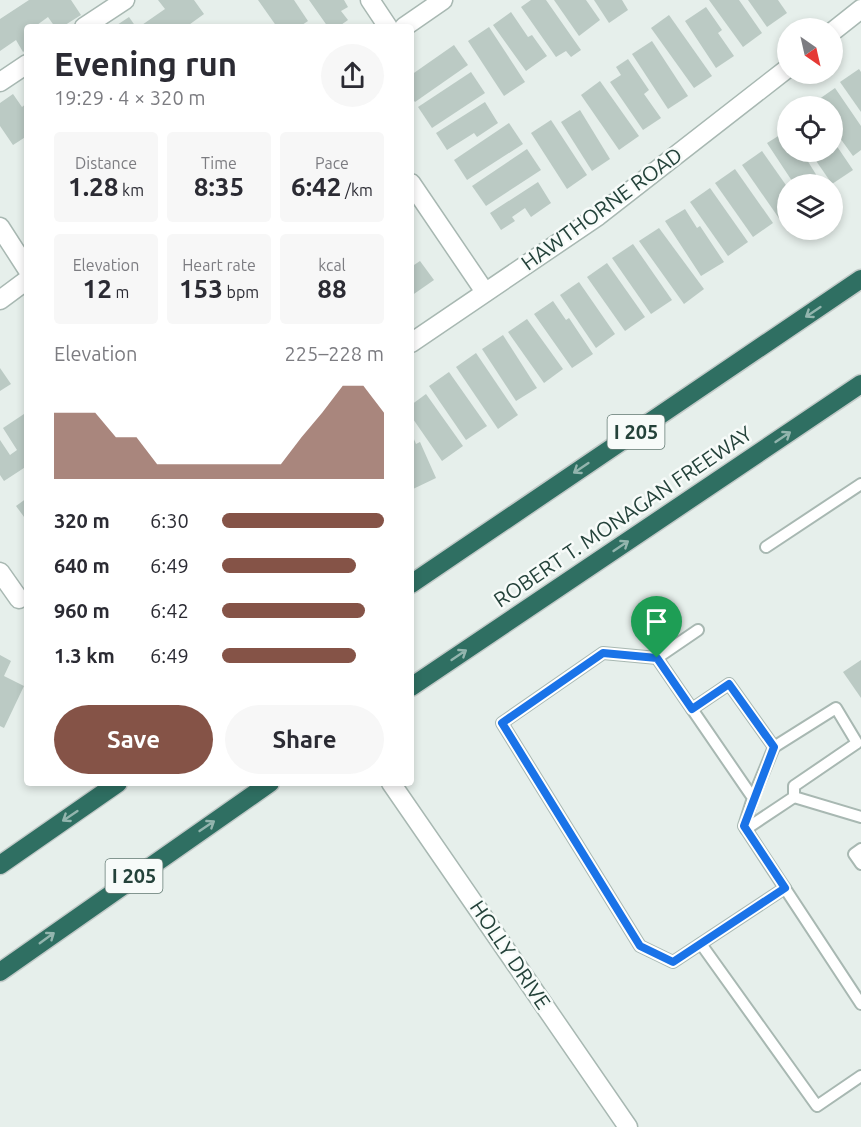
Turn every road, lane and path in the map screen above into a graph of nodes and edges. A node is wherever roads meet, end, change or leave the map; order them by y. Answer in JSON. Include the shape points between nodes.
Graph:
{"nodes":[{"id":1,"x":125,"y":0,"type":"edge"},
{"id":2,"x":370,"y":0,"type":"edge"},
{"id":3,"x":443,"y":0,"type":"edge"},
{"id":4,"x":861,"y":9,"type":"edge"},
{"id":5,"x":843,"y":23,"type":"edge"},
{"id":6,"x":89,"y":24,"type":"edge"},
{"id":7,"x":386,"y":24,"type":"edge"},
{"id":8,"x":408,"y":24,"type":"edge"},
{"id":9,"x":24,"y":66,"type":"edge"},
{"id":10,"x":777,"y":77,"type":"edge"},
{"id":11,"x":0,"y":81,"type":"edge"},
{"id":12,"x":414,"y":187,"type":"edge"},
{"id":13,"x":0,"y":227,"type":"edge"},
{"id":14,"x":24,"y":264,"type":"edge"},
{"id":15,"x":861,"y":279,"type":"edge"},
{"id":16,"x":24,"y":282,"type":"edge"},
{"id":17,"x":485,"y":292,"type":"junction"},
{"id":18,"x":0,"y":300,"type":"edge"},
{"id":19,"x":414,"y":341,"type":"edge"},
{"id":20,"x":861,"y":384,"type":"edge"},
{"id":21,"x":861,"y":484,"type":"edge"},
{"id":22,"x":766,"y":547,"type":"dead end"},
{"id":23,"x":0,"y":572,"type":"edge"},
{"id":24,"x":414,"y":582,"type":"edge"},
{"id":25,"x":19,"y":599,"type":"dead end"},
{"id":26,"x":698,"y":630,"type":"dead end"},
{"id":27,"x":657,"y":658,"type":"junction"},
{"id":28,"x":414,"y":685,"type":"edge"},
{"id":29,"x":692,"y":709,"type":"junction"},
{"id":30,"x":774,"y":747,"type":"junction"},
{"id":31,"x":114,"y":786,"type":"edge"},
{"id":32,"x":266,"y":786,"type":"edge"},
{"id":33,"x":393,"y":786,"type":"edge"},
{"id":34,"x":794,"y":797,"type":"junction"},
{"id":35,"x":753,"y":798,"type":"junction"},
{"id":36,"x":861,"y":817,"type":"edge"},
{"id":37,"x":746,"y":829,"type":"junction"},
{"id":38,"x":861,"y":849,"type":"edge"},
{"id":39,"x":861,"y":864,"type":"edge"},
{"id":40,"x":0,"y":865,"type":"edge"},
{"id":41,"x":785,"y":888,"type":"junction"},
{"id":42,"x":700,"y":944,"type":"junction"},
{"id":43,"x":0,"y":972,"type":"edge"},
{"id":44,"x":861,"y":1004,"type":"edge"},
{"id":45,"x":861,"y":1076,"type":"edge"},
{"id":46,"x":628,"y":1127,"type":"edge"}],
"edges":[{"from":1,"to":6,"type":"street"},
{"from":2,"to":7,"type":"street"},
{"from":3,"to":8,"type":"street"},
{"from":4,"to":5,"type":"street"},
{"from":9,"to":11,"type":"street"},
{"from":10,"to":17,"type":"street","name":"HAWTHORNE ROAD","via":[[598,216]]},
{"from":12,"to":17,"type":"street"},
{"from":13,"to":14,"type":"street"},
{"from":15,"to":24,"type":"highway","number":"I 205","one_way":true},
{"from":16,"to":18,"type":"street"},
{"from":17,"to":19,"type":"street","name":"HAWTHORNE ROAD"},
{"from":28,"to":20,"type":"highway","name":"ROBERT T. MONAGAN FREEWAY","one_way":true},
{"from":21,"to":22,"type":"lane"},
{"from":23,"to":25,"type":"street"},
{"from":26,"to":27,"type":"lane"},
{"from":27,"to":29,"type":"lane"},
{"from":27,"to":42,"type":"lane","via":[[603,653],[502,723],[640,946],[673,962]]},
{"from":29,"to":30,"type":"lane","via":[[729,684]]},
{"from":29,"to":35,"type":"lane"},
{"from":30,"to":34,"type":"lane","via":[[836,708],[857,743],[794,786]]},
{"from":30,"to":35,"type":"lane"},
{"from":31,"to":40,"type":"highway","one_way":true},
{"from":43,"to":32,"type":"highway","number":"I 205","one_way":true},
{"from":33,"to":46,"type":"street","name":"HOLLY DRIVE"},
{"from":34,"to":36,"type":"lane"},
{"from":34,"to":37,"type":"lane"},
{"from":35,"to":37,"type":"lane"},
{"from":37,"to":41,"type":"lane"},
{"from":38,"to":39,"type":"lane","via":[[854,854]]},
{"from":41,"to":42,"type":"lane"},
{"from":41,"to":44,"type":"lane"},
{"from":42,"to":45,"type":"lane","via":[[817,1106]]}]}
